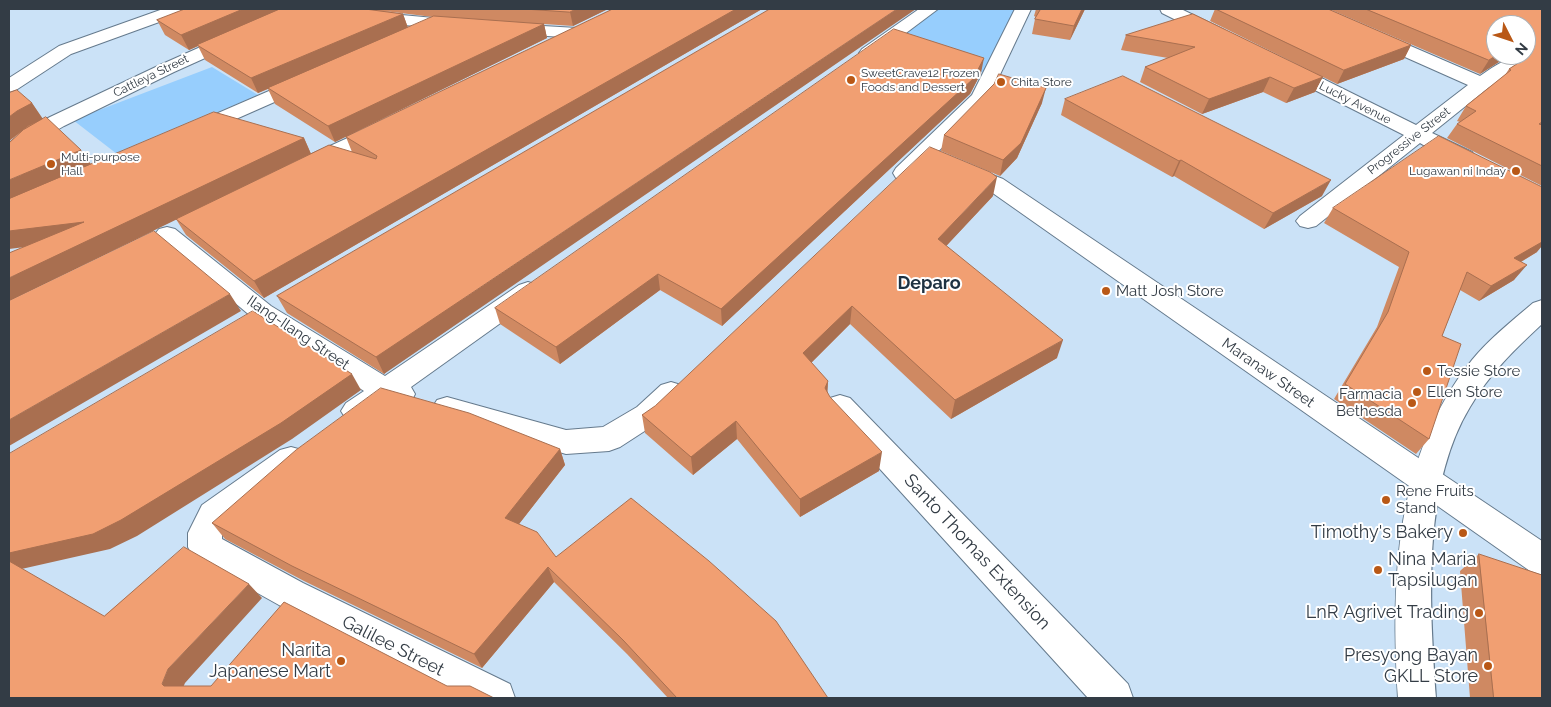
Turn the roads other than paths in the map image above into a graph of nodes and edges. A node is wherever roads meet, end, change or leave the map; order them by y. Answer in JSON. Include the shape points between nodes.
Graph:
{"nodes":[{"id":1,"x":178,"y":9,"type":"edge"},
{"id":2,"x":308,"y":9,"type":"edge"},
{"id":3,"x":930,"y":9,"type":"edge"},
{"id":4,"x":1023,"y":9,"type":"edge"},
{"id":5,"x":1168,"y":9,"type":"edge"},
{"id":6,"x":1312,"y":9,"type":"edge"},
{"id":7,"x":351,"y":15,"type":"edge"},
{"id":8,"x":436,"y":24,"type":"junction"},
{"id":9,"x":474,"y":26,"type":"edge"},
{"id":10,"x":492,"y":28,"type":"edge"},
{"id":11,"x":400,"y":40,"type":"edge"},
{"id":12,"x":1231,"y":40,"type":"edge"},
{"id":13,"x":542,"y":50,"type":"edge"},
{"id":14,"x":1266,"y":58,"type":"edge"},
{"id":15,"x":1510,"y":65,"type":"edge"},
{"id":16,"x":850,"y":66,"type":"edge"},
{"id":17,"x":327,"y":72,"type":"edge"},
{"id":18,"x":1481,"y":84,"type":"junction"},
{"id":19,"x":9,"y":86,"type":"edge"},
{"id":20,"x":399,"y":120,"type":"edge"},
{"id":21,"x":1418,"y":134,"type":"junction"},
{"id":22,"x":181,"y":136,"type":"edge"},
{"id":23,"x":924,"y":154,"type":"junction"},
{"id":24,"x":9,"y":155,"type":"edge"},
{"id":25,"x":1480,"y":165,"type":"edge"},
{"id":26,"x":292,"y":172,"type":"edge"},
{"id":27,"x":888,"y":188,"type":"edge"},
{"id":28,"x":1308,"y":220,"type":"dead end"},
{"id":29,"x":167,"y":234,"type":"dead end"},
{"id":30,"x":548,"y":276,"type":"edge"},
{"id":31,"x":1542,"y":309,"type":"edge"},
{"id":32,"x":690,"y":375,"type":"edge"},
{"id":33,"x":385,"y":390,"type":"junction"},
{"id":34,"x":840,"y":406,"type":"edge"},
{"id":35,"x":338,"y":424,"type":"edge"},
{"id":36,"x":307,"y":447,"type":"edge"},
{"id":37,"x":1426,"y":482,"type":"junction"},
{"id":38,"x":1542,"y":560,"type":"edge"},
{"id":39,"x":496,"y":698,"type":"edge"},
{"id":40,"x":1114,"y":698,"type":"edge"},
{"id":41,"x":1417,"y":698,"type":"edge"}],
"edges":[{"from":1,"to":19,"type":"street","via":[[65,50]]},
{"from":2,"to":24,"type":"street","name":"Cattleya Street","via":[[168,67],[19,142]]},
{"from":3,"to":16,"type":"street"},
{"from":4,"to":23,"type":"street","via":[[980,98]]},
{"from":5,"to":12,"type":"street"},
{"from":6,"to":18,"type":"street"},
{"from":7,"to":8,"type":"street"},
{"from":8,"to":9,"type":"street"},
{"from":8,"to":11,"type":"street"},
{"from":10,"to":13,"type":"street","via":[[585,29]]},
{"from":14,"to":21,"type":"street","name":"Lucky Avenue"},
{"from":15,"to":18,"type":"street","name":"Progressive Street"},
{"from":17,"to":22,"type":"street"},
{"from":18,"to":21,"type":"street","name":"Progressive Street"},
{"from":20,"to":26,"type":"street"},
{"from":21,"to":25,"type":"street","name":"Lucky Avenue"},
{"from":21,"to":28,"type":"street","name":"Progressive Street","via":[[1331,191]]},
{"from":23,"to":27,"type":"street"},
{"from":23,"to":37,"type":"street","name":"Maranaw Street","via":[[995,184]]},
{"from":29,"to":33,"type":"street","name":"Ilang-Ilang Street","via":[[262,312]]},
{"from":30,"to":33,"type":"street"},
{"from":31,"to":37,"type":"street","via":[[1482,368],[1460,400],[1441,437]]},
{"from":32,"to":33,"type":"street","name":"Ilang-Ilang Street","via":[[647,415],[609,438],[566,442]]},
{"from":33,"to":35,"type":"street"},
{"from":34,"to":40,"type":"street","name":"Santo Thomas Extension"},
{"from":36,"to":39,"type":"street","name":"Galilee Street","via":[[214,515],[204,533],[205,547],[281,606]]},
{"from":37,"to":38,"type":"street","name":"Maranaw Street"},
{"from":37,"to":41,"type":"street","via":[[1415,548],[1413,618]]}]}
